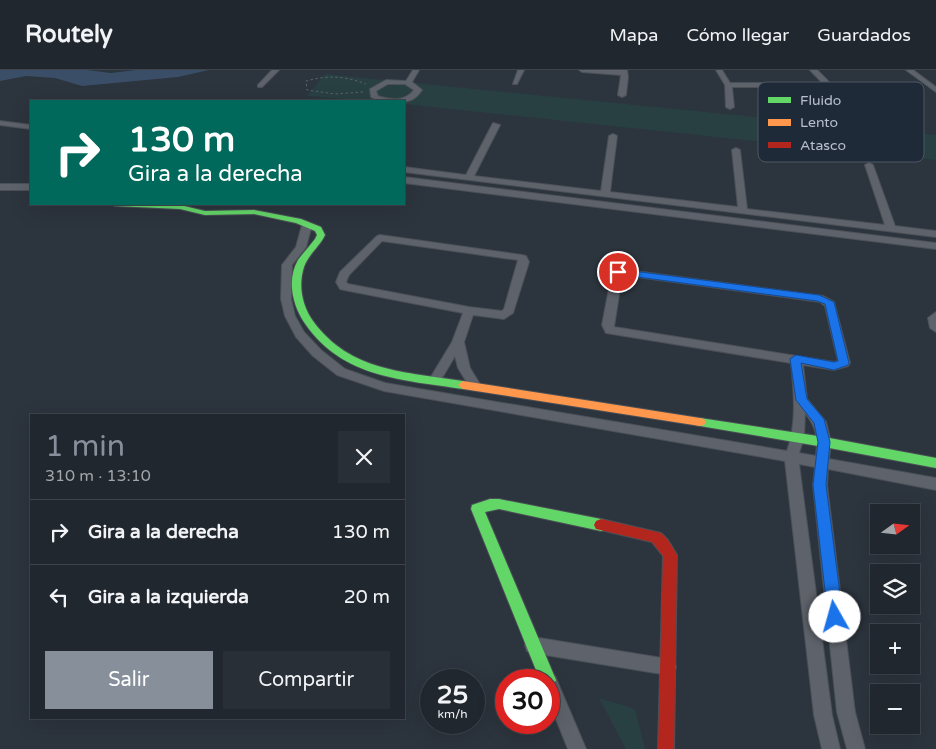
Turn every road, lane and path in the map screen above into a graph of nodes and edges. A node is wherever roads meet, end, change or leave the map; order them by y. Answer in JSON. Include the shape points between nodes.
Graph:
{"nodes":[{"id":1,"x":276,"y":70,"type":"edge"},
{"id":2,"x":416,"y":70,"type":"edge"},
{"id":3,"x":521,"y":70,"type":"edge"},
{"id":4,"x":582,"y":70,"type":"edge"},
{"id":5,"x":719,"y":70,"type":"edge"},
{"id":6,"x":813,"y":70,"type":"edge"},
{"id":7,"x":909,"y":70,"type":"edge"},
{"id":8,"x":922,"y":70,"type":"edge"},
{"id":9,"x":624,"y":72,"type":"edge"},
{"id":10,"x":929,"y":75,"type":"dead end"},
{"id":11,"x":828,"y":82,"type":"edge"},
{"id":12,"x":408,"y":83,"type":"junction"},
{"id":13,"x":515,"y":83,"type":"dead end"},
{"id":14,"x":728,"y":84,"type":"junction"},
{"id":15,"x":758,"y":85,"type":"edge"},
{"id":16,"x":260,"y":86,"type":"dead end"},
{"id":17,"x":373,"y":89,"type":"junction"},
{"id":18,"x":936,"y":90,"type":"edge"},
{"id":19,"x":622,"y":94,"type":"dead end"},
{"id":20,"x":379,"y":100,"type":"edge"},
{"id":21,"x":400,"y":100,"type":"edge"},
{"id":22,"x":730,"y":107,"type":"dead end"},
{"id":23,"x":0,"y":123,"type":"edge"},
{"id":24,"x":496,"y":125,"type":"dead end"},
{"id":25,"x":30,"y":127,"type":"edge"},
{"id":26,"x":613,"y":136,"type":"dead end"},
{"id":27,"x":736,"y":150,"type":"dead end"},
{"id":28,"x":869,"y":165,"type":"dead end"},
{"id":29,"x":405,"y":170,"type":"edge"},
{"id":30,"x":469,"y":178,"type":"junction"},
{"id":31,"x":405,"y":180,"type":"edge"},
{"id":32,"x":0,"y":187,"type":"edge"},
{"id":33,"x":30,"y":187,"type":"edge"},
{"id":34,"x":605,"y":194,"type":"junction"},
{"id":35,"x":672,"y":203,"type":"junction"},
{"id":36,"x":123,"y":205,"type":"edge"},
{"id":37,"x":743,"y":211,"type":"junction"},
{"id":38,"x":671,"y":213,"type":"junction"},
{"id":39,"x":307,"y":225,"type":"junction"},
{"id":40,"x":891,"y":229,"type":"junction"},
{"id":41,"x":936,"y":234,"type":"edge"},
{"id":42,"x":303,"y":241,"type":"junction"},
{"id":43,"x":318,"y":243,"type":"junction"},
{"id":44,"x":936,"y":246,"type":"edge"},
{"id":45,"x":303,"y":261,"type":"junction"},
{"id":46,"x":288,"y":263,"type":"junction"},
{"id":47,"x":469,"y":311,"type":"junction"},
{"id":48,"x":936,"y":316,"type":"edge"},
{"id":49,"x":936,"y":328,"type":"edge"},
{"id":50,"x":458,"y":342,"type":"junction"},
{"id":51,"x":796,"y":359,"type":"junction"},
{"id":52,"x":385,"y":380,"type":"junction"},
{"id":53,"x":435,"y":380,"type":"junction"},
{"id":54,"x":475,"y":386,"type":"junction"},
{"id":55,"x":541,"y":397,"type":"junction"},
{"id":56,"x":801,"y":400,"type":"junction"},
{"id":57,"x":538,"y":413,"type":"junction"},
{"id":58,"x":798,"y":438,"type":"junction"},
{"id":59,"x":824,"y":442,"type":"junction"},
{"id":60,"x":791,"y":457,"type":"junction"},
{"id":61,"x":936,"y":463,"type":"edge"},
{"id":62,"x":823,"y":464,"type":"junction"},
{"id":63,"x":936,"y":484,"type":"edge"},
{"id":64,"x":533,"y":645,"type":"junction"},
{"id":65,"x":668,"y":667,"type":"junction"},
{"id":66,"x":543,"y":669,"type":"edge"},
{"id":67,"x":560,"y":709,"type":"edge"},
{"id":68,"x":577,"y":749,"type":"edge"},
{"id":69,"x":666,"y":749,"type":"edge"},
{"id":70,"x":831,"y":749,"type":"edge"},
{"id":71,"x":854,"y":749,"type":"edge"}],
"edges":[{"from":1,"to":16,"type":"street"},
{"from":2,"to":12,"type":"street"},
{"from":3,"to":13,"type":"street"},
{"from":4,"to":9,"type":"street"},
{"from":5,"to":14,"type":"street"},
{"from":6,"to":11,"type":"street"},
{"from":7,"to":18,"type":"street"},
{"from":8,"to":10,"type":"street"},
{"from":9,"to":19,"type":"street"},
{"from":12,"to":17,"type":"street","via":[[396,79]]},
{"from":12,"to":21,"type":"street","via":[[418,90],[417,94]]},
{"from":14,"to":15,"type":"street"},
{"from":14,"to":22,"type":"street"},
{"from":17,"to":17,"type":"path","via":[[356,79],[328,76],[306,81],[305,85],[307,90],[336,95]]},
{"from":17,"to":20,"type":"street"},
{"from":23,"to":25,"type":"street"},
{"from":24,"to":30,"type":"street"},
{"from":26,"to":34,"type":"street"},
{"from":27,"to":37,"type":"street"},
{"from":28,"to":40,"type":"street"},
{"from":29,"to":30,"type":"street"},
{"from":30,"to":34,"type":"street"},
{"from":31,"to":38,"type":"street"},
{"from":32,"to":33,"type":"street"},
{"from":34,"to":35,"type":"street"},
{"from":35,"to":37,"type":"street"},
{"from":35,"to":38,"type":"street"},
{"from":36,"to":39,"type":"street","via":[[175,207],[205,213],[254,212]]},
{"from":37,"to":40,"type":"street"},
{"from":38,"to":44,"type":"street"},
{"from":39,"to":42,"type":"street"},
{"from":39,"to":43,"type":"street","via":[[318,230],[321,235]]},
{"from":40,"to":41,"type":"street"},
{"from":42,"to":43,"type":"street"},
{"from":42,"to":46,"type":"street"},
{"from":43,"to":45,"type":"street"},
{"from":45,"to":46,"type":"street"},
{"from":45,"to":52,"type":"street","via":[[297,285],[299,305],[316,338],[330,350]]},
{"from":46,"to":52,"type":"street","via":[[286,298],[290,316],[300,334],[341,372]]},
{"from":47,"to":47,"type":"street","via":[[504,315],[508,312],[523,259],[379,238],[344,274],[341,282],[347,289]]},
{"from":47,"to":50,"type":"street"},
{"from":48,"to":49,"type":"street","via":[[933,318]]},
{"from":50,"to":53,"type":"street"},
{"from":50,"to":54,"type":"street","via":[[464,368]]},
{"from":51,"to":51,"type":"street","via":[[834,366],[844,363],[827,301],[617,273],[608,325],[610,330]]},
{"from":51,"to":56,"type":"street"},
{"from":52,"to":53,"type":"street"},
{"from":52,"to":57,"type":"street"},
{"from":53,"to":54,"type":"street"},
{"from":54,"to":55,"type":"street"},
{"from":55,"to":57,"type":"street"},
{"from":55,"to":58,"type":"street"},
{"from":56,"to":58,"type":"street"},
{"from":56,"to":59,"type":"street","via":[[820,422]]},
{"from":57,"to":60,"type":"street"},
{"from":58,"to":59,"type":"street"},
{"from":58,"to":60,"type":"street"},
{"from":59,"to":61,"type":"street"},
{"from":59,"to":62,"type":"street"},
{"from":60,"to":62,"type":"street"},
{"from":60,"to":70,"type":"street","via":[[823,715]]},
{"from":62,"to":63,"type":"street"},
{"from":62,"to":71,"type":"street","via":[[820,485],[846,712]]},
{"from":64,"to":65,"type":"street"},
{"from":64,"to":65,"type":"street","via":[[477,508],[492,503],[659,539],[670,555]]},
{"from":64,"to":66,"type":"street"},
{"from":65,"to":69,"type":"street"},
{"from":67,"to":68,"type":"street"}]}
